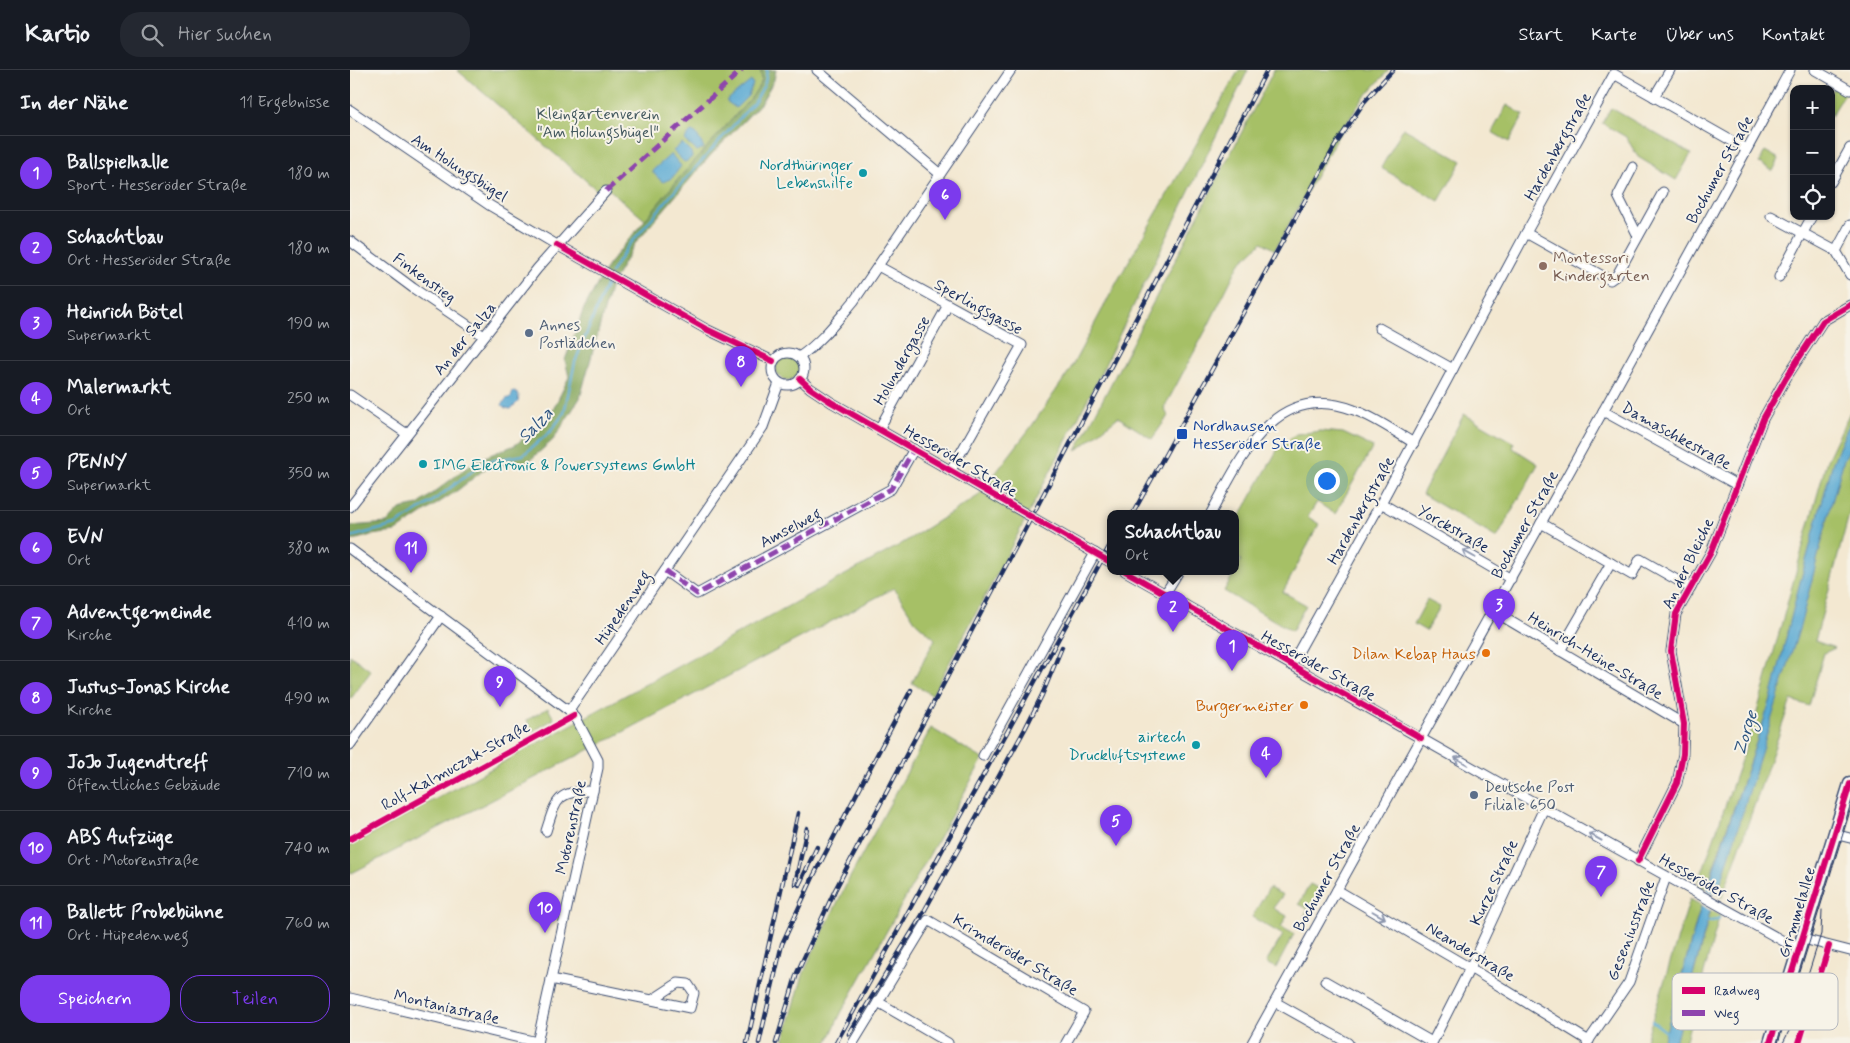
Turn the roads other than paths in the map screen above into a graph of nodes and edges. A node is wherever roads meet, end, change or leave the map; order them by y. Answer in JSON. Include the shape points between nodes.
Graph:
{"nodes":[{"id":1,"x":817,"y":70,"type":"edge"},
{"id":2,"x":1011,"y":70,"type":"edge"},
{"id":3,"x":1670,"y":70,"type":"edge"},
{"id":4,"x":1790,"y":70,"type":"edge"},
{"id":5,"x":1815,"y":70,"type":"edge"},
{"id":6,"x":1850,"y":90,"type":"edge"},
{"id":7,"x":1654,"y":97,"type":"junction"},
{"id":8,"x":350,"y":110,"type":"edge"},
{"id":9,"x":1746,"y":148,"type":"junction"},
{"id":10,"x":1850,"y":148,"type":"edge"},
{"id":11,"x":1633,"y":167,"type":"dead end"},
{"id":12,"x":940,"y":174,"type":"junction"},
{"id":13,"x":1835,"y":175,"type":"edge"},
{"id":14,"x":606,"y":191,"type":"dead end"},
{"id":15,"x":1663,"y":192,"type":"dead end"},
{"id":16,"x":1771,"y":216,"type":"dead end"},
{"id":17,"x":1810,"y":220,"type":"edge"},
{"id":18,"x":1850,"y":224,"type":"edge"},
{"id":19,"x":1526,"y":233,"type":"junction"},
{"id":20,"x":1803,"y":233,"type":"junction"},
{"id":21,"x":1638,"y":236,"type":"junction"},
{"id":22,"x":350,"y":241,"type":"edge"},
{"id":23,"x":557,"y":245,"type":"junction"},
{"id":24,"x":1836,"y":251,"type":"junction"},
{"id":25,"x":878,"y":266,"type":"junction"},
{"id":26,"x":1850,"y":275,"type":"edge"},
{"id":27,"x":1779,"y":277,"type":"dead end"},
{"id":28,"x":948,"y":305,"type":"junction"},
{"id":29,"x":1850,"y":305,"type":"edge"},
{"id":30,"x":1378,"y":328,"type":"dead end"},
{"id":31,"x":484,"y":336,"type":"junction"},
{"id":32,"x":799,"y":357,"type":"junction"},
{"id":33,"x":773,"y":361,"type":"junction"},
{"id":34,"x":1453,"y":369,"type":"junction"},
{"id":35,"x":800,"y":379,"type":"junction"},
{"id":36,"x":779,"y":383,"type":"junction"},
{"id":37,"x":350,"y":395,"type":"edge"},
{"id":38,"x":1603,"y":411,"type":"junction"},
{"id":39,"x":879,"y":429,"type":"junction"},
{"id":40,"x":407,"y":434,"type":"junction"},
{"id":41,"x":1414,"y":443,"type":"junction"},
{"id":42,"x":914,"y":449,"type":"junction"},
{"id":43,"x":951,"y":470,"type":"junction"},
{"id":44,"x":1737,"y":485,"type":"junction"},
{"id":45,"x":1381,"y":503,"type":"junction"},
{"id":46,"x":350,"y":507,"type":"edge"},
{"id":47,"x":1213,"y":510,"type":"edge"},
{"id":48,"x":1541,"y":523,"type":"junction"},
{"id":49,"x":350,"y":549,"type":"edge"},
{"id":50,"x":1095,"y":553,"type":"junction"},
{"id":51,"x":1107,"y":560,"type":"edge"},
{"id":52,"x":1612,"y":563,"type":"junction"},
{"id":53,"x":665,"y":572,"type":"junction"},
{"id":54,"x":1132,"y":575,"type":"edge"},
{"id":55,"x":1177,"y":575,"type":"edge"},
{"id":56,"x":1511,"y":579,"type":"junction"},
{"id":57,"x":1691,"y":588,"type":"junction"},
{"id":58,"x":1166,"y":594,"type":"junction"},
{"id":59,"x":1493,"y":611,"type":"junction"},
{"id":60,"x":441,"y":616,"type":"junction"},
{"id":61,"x":1560,"y":651,"type":"junction"},
{"id":62,"x":1291,"y":665,"type":"junction"},
{"id":63,"x":570,"y":711,"type":"junction"},
{"id":64,"x":1684,"y":724,"type":"junction"},
{"id":65,"x":1421,"y":738,"type":"junction"},
{"id":66,"x":350,"y":745,"type":"edge"},
{"id":67,"x":983,"y":756,"type":"dead end"},
{"id":68,"x":1850,"y":787,"type":"edge"},
{"id":69,"x":593,"y":791,"type":"junction"},
{"id":70,"x":1544,"y":808,"type":"junction"},
{"id":71,"x":546,"y":831,"type":"dead end"},
{"id":72,"x":1834,"y":834,"type":"junction"},
{"id":73,"x":1850,"y":838,"type":"edge"},
{"id":74,"x":1638,"y":861,"type":"junction"},
{"id":75,"x":1666,"y":877,"type":"junction"},
{"id":76,"x":1337,"y":890,"type":"junction"},
{"id":77,"x":1801,"y":943,"type":"junction"},
{"id":78,"x":1850,"y":951,"type":"edge"},
{"id":79,"x":1470,"y":968,"type":"junction"},
{"id":80,"x":1792,"y":973,"type":"edge"},
{"id":81,"x":551,"y":979,"type":"junction"},
{"id":82,"x":1325,"y":982,"type":"dead end"},
{"id":83,"x":350,"y":998,"type":"edge"},
{"id":84,"x":652,"y":1000,"type":"dead end"},
{"id":85,"x":878,"y":1002,"type":"junction"},
{"id":86,"x":1275,"y":1002,"type":"junction"},
{"id":87,"x":1774,"y":1030,"type":"edge"},
{"id":88,"x":537,"y":1042,"type":"edge"},
{"id":89,"x":1588,"y":1042,"type":"edge"},
{"id":90,"x":853,"y":1043,"type":"edge"},
{"id":91,"x":948,"y":1043,"type":"edge"},
{"id":92,"x":1066,"y":1043,"type":"edge"},
{"id":93,"x":1252,"y":1043,"type":"edge"},
{"id":94,"x":1348,"y":1043,"type":"edge"},
{"id":95,"x":1432,"y":1043,"type":"edge"},
{"id":96,"x":1770,"y":1043,"type":"edge"}],
"edges":[{"from":1,"to":12,"type":"street"},
{"from":2,"to":12,"type":"street"},
{"from":3,"to":7,"type":"street"},
{"from":4,"to":9,"type":"street","name":"Bochumer Straße"},
{"from":5,"to":6,"type":"street"},
{"from":7,"to":9,"type":"street","name":"Hardenbergstraße"},
{"from":7,"to":19,"type":"street","name":"Hardenbergstraße","via":[[1614,74]]},
{"from":8,"to":23,"type":"street","name":"Am Holungsbügel","via":[[489,205]]},
{"from":9,"to":38,"type":"street","name":"Bochumer Straße"},
{"from":10,"to":13,"type":"street"},
{"from":11,"to":21,"type":"street","via":[[1618,196]]},
{"from":12,"to":25,"type":"street"},
{"from":14,"to":23,"type":"street","name":"An der Salza"},
{"from":15,"to":21,"type":"street"},
{"from":16,"to":20,"type":"street"},
{"from":17,"to":20,"type":"street"},
{"from":18,"to":24,"type":"street"},
{"from":19,"to":21,"type":"street","via":[[1610,280],[1617,276]]},
{"from":19,"to":34,"type":"street","name":"Hardenbergstraße"},
{"from":20,"to":24,"type":"street"},
{"from":20,"to":27,"type":"street"},
{"from":22,"to":31,"type":"street","name":"Finkenstieg"},
{"from":23,"to":31,"type":"street","name":"An der Salza"},
{"from":23,"to":33,"type":"street","via":[[706,329]]},
{"from":24,"to":26,"type":"street"},
{"from":25,"to":28,"type":"street","name":"Sperlingsgasse"},
{"from":25,"to":32,"type":"street","via":[[831,329]]},
{"from":28,"to":39,"type":"street","name":"Holundergasse"},
{"from":28,"to":43,"type":"street","name":"Sperlingsgasse","via":[[1022,345]]},
{"from":29,"to":44,"type":"street","name":"An der Bleiche","via":[[1823,321],[1786,378],[1763,418]]},
{"from":30,"to":34,"type":"street"},
{"from":31,"to":40,"type":"street","name":"An der Salza"},
{"from":32,"to":33,"type":"street","via":[[786,352]]},
{"from":32,"to":35,"type":"street","via":[[804,367]]},
{"from":33,"to":36,"type":"street","via":[[772,374]]},
{"from":34,"to":41,"type":"street","name":"Hardenbergstraße"},
{"from":35,"to":36,"type":"street","via":[[794,384]]},
{"from":35,"to":39,"type":"street","name":"Hesseröder Straße","via":[[817,393]]},
{"from":36,"to":53,"type":"street","name":"Hüpedenweg","via":[[763,427]]},
{"from":37,"to":40,"type":"street"},
{"from":38,"to":44,"type":"street","name":"Damaschkestraße"},
{"from":38,"to":48,"type":"street","name":"Bochumer Straße"},
{"from":39,"to":42,"type":"street","name":"Hesseröder Straße"},
{"from":40,"to":46,"type":"street","name":"An der Salza"},
{"from":41,"to":45,"type":"street","name":"Hardenbergstraße"},
{"from":41,"to":47,"type":"street","via":[[1368,416],[1341,405],[1311,404],[1294,409],[1268,424],[1256,436]]},
{"from":42,"to":43,"type":"street","name":"Hesseröder Straße"},
{"from":42,"to":53,"type":"street","name":"Amselweg","via":[[891,489],[697,594]]},
{"from":43,"to":50,"type":"street","name":"Hesseröder Straße"},
{"from":44,"to":57,"type":"street","name":"An der Bleiche","via":[[1711,552]]},
{"from":56,"to":45,"type":"street","name":"Yorckstraße","one_way":true},
{"from":45,"to":62,"type":"street","name":"Hardenbergstraße"},
{"from":48,"to":52,"type":"street"},
{"from":48,"to":56,"type":"street","name":"Bochumer Straße"},
{"from":49,"to":60,"type":"street"},
{"from":50,"to":51,"type":"street","name":"Hesseröder Straße"},
{"from":50,"to":67,"type":"street"},
{"from":52,"to":57,"type":"street","via":[[1632,574],[1640,559]]},
{"from":52,"to":61,"type":"street"},
{"from":53,"to":63,"type":"street","name":"Hüpedenweg"},
{"from":54,"to":58,"type":"street","name":"Hesseröder Straße"},
{"from":55,"to":58,"type":"street"},
{"from":56,"to":59,"type":"street","name":"Bochumer Straße"},
{"from":57,"to":64,"type":"street","name":"An der Bleiche","via":[[1676,614],[1671,650]]},
{"from":58,"to":62,"type":"street","name":"Hesseröder Straße"},
{"from":59,"to":61,"type":"street","name":"Heinrich-Heine-Straße"},
{"from":59,"to":65,"type":"street","name":"Bochumer Straße"},
{"from":60,"to":63,"type":"street"},
{"from":60,"to":66,"type":"street"},
{"from":61,"to":64,"type":"street","name":"Heinrich-Heine-Straße"},
{"from":62,"to":65,"type":"street","name":"Hesseröder Straße"},
{"from":63,"to":69,"type":"street","name":"Motorenstraße","via":[[598,760]]},
{"from":64,"to":74,"type":"street","name":"An der Bleiche","via":[[1683,754],[1677,783]]},
{"from":70,"to":65,"type":"street","name":"Hesseröder Straße","one_way":true},
{"from":65,"to":76,"type":"street","name":"Bochumer Straße"},
{"from":68,"to":72,"type":"main road","name":"Grimmelallee"},
{"from":69,"to":71,"type":"street","via":[[574,790],[562,796]]},
{"from":69,"to":81,"type":"street","name":"Motorenstraße"},
{"from":74,"to":70,"type":"street","name":"Hesseröder Straße","one_way":true},
{"from":70,"to":79,"type":"street","name":"Kurze Straße"},
{"from":72,"to":73,"type":"street"},
{"from":72,"to":77,"type":"main road","name":"Grimmelallee"},
{"from":74,"to":75,"type":"street","name":"Hesseröder Straße"},
{"from":75,"to":77,"type":"street","name":"Hesseröder Straße","via":[[1784,942]]},
{"from":75,"to":89,"type":"street","name":"Geseniusstraße","via":[[1629,982]]},
{"from":76,"to":79,"type":"street","name":"Neanderstraße","one_way":true},
{"from":76,"to":86,"type":"street","name":"Bochumer Straße"},
{"from":77,"to":78,"type":"street","name":"Hesseröder Straße"},
{"from":77,"to":80,"type":"main road","name":"Grimmelallee"},
{"from":79,"to":89,"type":"street","name":"Neanderstraße"},
{"from":79,"to":95,"type":"street","name":"Kurze Straße"},
{"from":81,"to":84,"type":"street"},
{"from":81,"to":88,"type":"street","name":"Motorenstraße"},
{"from":82,"to":95,"type":"street"},
{"from":83,"to":88,"type":"street","name":"Montaniastraße"},
{"from":85,"to":90,"type":"street"},
{"from":85,"to":91,"type":"street"},
{"from":85,"to":92,"type":"street","name":"Krimderöder Straße","via":[[928,920],[1084,1012]]},
{"from":86,"to":93,"type":"street","name":"Bochumer Straße"},
{"from":86,"to":94,"type":"street"},
{"from":87,"to":96,"type":"main road","name":"Grimmelallee"}]}
